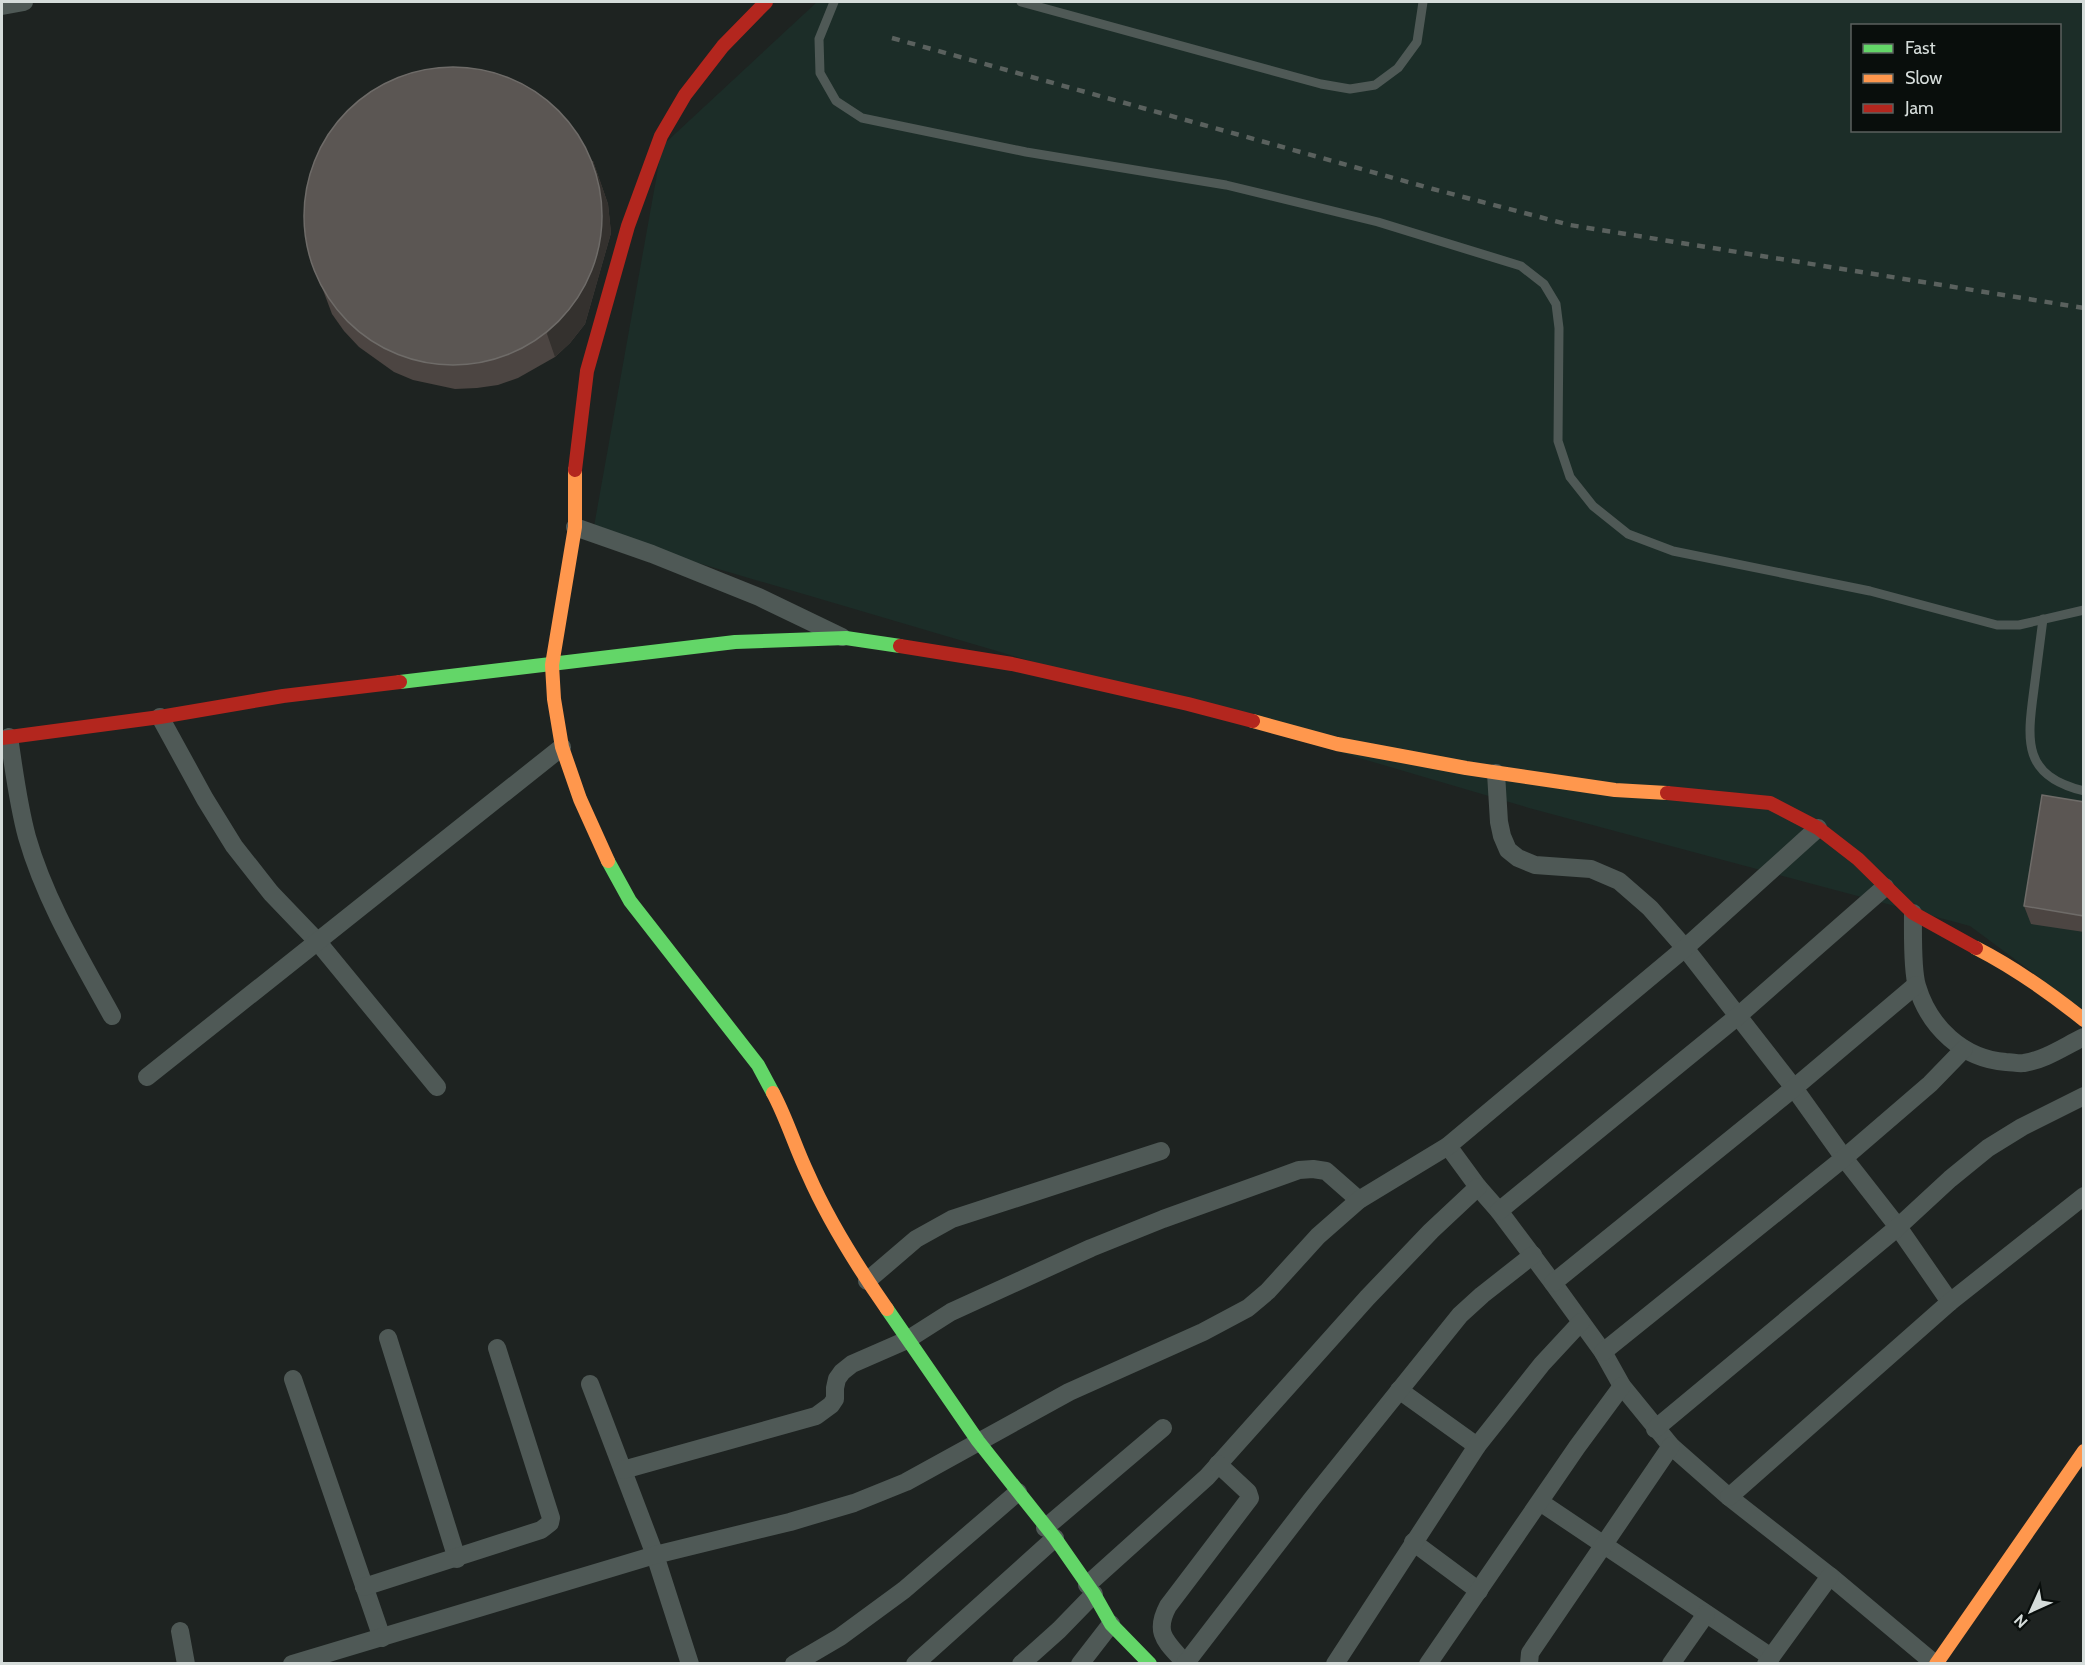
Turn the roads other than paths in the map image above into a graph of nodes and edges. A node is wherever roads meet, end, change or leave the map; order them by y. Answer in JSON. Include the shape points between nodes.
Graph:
{"nodes":[{"id":1,"x":24,"y":2,"type":"edge"},
{"id":2,"x":766,"y":2,"type":"edge"},
{"id":3,"x":834,"y":2,"type":"edge"},
{"id":4,"x":1021,"y":2,"type":"edge"},
{"id":5,"x":1423,"y":2,"type":"edge"},
{"id":6,"x":2,"y":6,"type":"edge"},
{"id":7,"x":575,"y":527,"type":"junction"},
{"id":8,"x":2084,"y":610,"type":"edge"},
{"id":9,"x":2043,"y":619,"type":"junction"},
{"id":10,"x":846,"y":638,"type":"junction"},
{"id":11,"x":552,"y":665,"type":"junction"},
{"id":12,"x":160,"y":717,"type":"junction"},
{"id":13,"x":5,"y":737,"type":"edge"},
{"id":14,"x":562,"y":747,"type":"junction"},
{"id":15,"x":1496,"y":773,"type":"junction"},
{"id":16,"x":2084,"y":791,"type":"edge"},
{"id":17,"x":1818,"y":828,"type":"junction"},
{"id":18,"x":1885,"y":887,"type":"junction"},
{"id":19,"x":1912,"y":913,"type":"junction"},
{"id":20,"x":317,"y":941,"type":"junction"},
{"id":21,"x":1684,"y":948,"type":"junction"},
{"id":22,"x":1916,"y":984,"type":"junction"},
{"id":23,"x":112,"y":1016,"type":"dead end"},
{"id":24,"x":1738,"y":1016,"type":"junction"},
{"id":25,"x":2084,"y":1020,"type":"edge"},
{"id":26,"x":2084,"y":1037,"type":"edge"},
{"id":27,"x":1964,"y":1049,"type":"junction"},
{"id":28,"x":147,"y":1077,"type":"dead end"},
{"id":29,"x":438,"y":1087,"type":"dead end"},
{"id":30,"x":1794,"y":1088,"type":"junction"},
{"id":31,"x":2084,"y":1096,"type":"edge"},
{"id":32,"x":1448,"y":1146,"type":"junction"},
{"id":33,"x":1161,"y":1151,"type":"dead end"},
{"id":34,"x":1844,"y":1158,"type":"junction"},
{"id":35,"x":1478,"y":1187,"type":"junction"},
{"id":36,"x":2084,"y":1196,"type":"edge"},
{"id":37,"x":1359,"y":1200,"type":"junction"},
{"id":38,"x":1500,"y":1211,"type":"junction"},
{"id":39,"x":1898,"y":1227,"type":"junction"},
{"id":40,"x":1533,"y":1255,"type":"junction"},
{"id":41,"x":867,"y":1281,"type":"junction"},
{"id":42,"x":1553,"y":1283,"type":"junction"},
{"id":43,"x":1950,"y":1302,"type":"junction"},
{"id":44,"x":1581,"y":1322,"type":"junction"},
{"id":45,"x":388,"y":1338,"type":"dead end"},
{"id":46,"x":907,"y":1340,"type":"junction"},
{"id":47,"x":497,"y":1348,"type":"dead end"},
{"id":48,"x":1603,"y":1352,"type":"junction"},
{"id":49,"x":293,"y":1379,"type":"dead end"},
{"id":50,"x":590,"y":1384,"type":"dead end"},
{"id":51,"x":1622,"y":1386,"type":"junction"},
{"id":52,"x":1399,"y":1390,"type":"junction"},
{"id":53,"x":1163,"y":1428,"type":"dead end"},
{"id":54,"x":1655,"y":1429,"type":"junction"},
{"id":55,"x":978,"y":1441,"type":"junction"},
{"id":56,"x":1477,"y":1446,"type":"junction"},
{"id":57,"x":1671,"y":1446,"type":"junction"},
{"id":58,"x":2082,"y":1456,"type":"edge"},
{"id":59,"x":1218,"y":1464,"type":"junction"},
{"id":60,"x":623,"y":1470,"type":"junction"},
{"id":61,"x":1018,"y":1492,"type":"junction"},
{"id":62,"x":1729,"y":1497,"type":"junction"},
{"id":63,"x":1540,"y":1502,"type":"junction"},
{"id":64,"x":1050,"y":1533,"type":"junction"},
{"id":65,"x":1413,"y":1542,"type":"junction"},
{"id":66,"x":1602,"y":1546,"type":"junction"},
{"id":67,"x":655,"y":1555,"type":"junction"},
{"id":68,"x":457,"y":1558,"type":"junction"},
{"id":69,"x":1830,"y":1576,"type":"junction"},
{"id":70,"x":364,"y":1587,"type":"junction"},
{"id":71,"x":1090,"y":1590,"type":"junction"},
{"id":72,"x":1479,"y":1591,"type":"junction"},
{"id":73,"x":1706,"y":1614,"type":"junction"},
{"id":74,"x":1111,"y":1624,"type":"junction"},
{"id":75,"x":180,"y":1631,"type":"dead end"},
{"id":76,"x":382,"y":1638,"type":"junction"},
{"id":77,"x":1768,"y":1660,"type":"edge"},
{"id":78,"x":1185,"y":1663,"type":"edge"},
{"id":79,"x":186,"y":1664,"type":"edge"},
{"id":80,"x":292,"y":1664,"type":"edge"},
{"id":81,"x":690,"y":1664,"type":"edge"},
{"id":82,"x":795,"y":1664,"type":"edge"},
{"id":83,"x":915,"y":1664,"type":"edge"},
{"id":84,"x":1021,"y":1664,"type":"edge"},
{"id":85,"x":1080,"y":1664,"type":"edge"},
{"id":86,"x":1150,"y":1664,"type":"edge"},
{"id":87,"x":1335,"y":1664,"type":"edge"},
{"id":88,"x":1428,"y":1664,"type":"edge"},
{"id":89,"x":1529,"y":1664,"type":"edge"},
{"id":90,"x":1671,"y":1664,"type":"edge"},
{"id":91,"x":1935,"y":1664,"type":"edge"}],
"edges":[{"from":1,"to":6,"type":"street"},
{"from":2,"to":7,"type":"street","via":[[723,46],[685,95],[661,136],[632,215],[587,371],[575,465]]},
{"from":3,"to":9,"type":"lane","via":[[819,39],[820,73],[836,101],[862,118],[1026,152],[1236,188],[1378,222],[1521,266],[1544,284],[1556,304],[1558,441],[1570,477],[1593,506],[1628,534],[1673,551],[1870,591],[1997,625]]},
{"from":4,"to":5,"type":"lane","via":[[1350,89],[1375,85],[1398,68],[1417,42]]},
{"from":7,"to":10,"type":"street","via":[[759,597]]},
{"from":7,"to":11,"type":"street"},
{"from":8,"to":9,"type":"lane"},
{"from":9,"to":16,"type":"lane","via":[[2028,728],[2030,748],[2038,764],[2054,780]]},
{"from":10,"to":11,"type":"street","via":[[735,642]]},
{"from":10,"to":15,"type":"street","via":[[1012,664],[1188,704],[1337,744]]},
{"from":11,"to":12,"type":"street","via":[[283,696]]},
{"from":11,"to":14,"type":"street"},
{"from":12,"to":13,"type":"street"},
{"from":12,"to":20,"type":"street","via":[[234,846]]},
{"from":13,"to":23,"type":"street","via":[[27,837],[40,875]]},
{"from":14,"to":20,"type":"street"},
{"from":14,"to":41,"type":"street","via":[[600,846],[630,901],[758,1065],[784,1113],[816,1192]]},
{"from":15,"to":17,"type":"street","via":[[1615,790],[1770,803]]},
{"from":15,"to":21,"type":"street","via":[[1499,822],[1508,849],[1535,865],[1591,869],[1619,881],[1650,908]]},
{"from":17,"to":18,"type":"street","via":[[1858,859]]},
{"from":17,"to":21,"type":"street"},
{"from":18,"to":19,"type":"street"},
{"from":18,"to":24,"type":"street"},
{"from":19,"to":22,"type":"street"},
{"from":19,"to":25,"type":"street","via":[[2009,965]]},
{"from":20,"to":28,"type":"street"},
{"from":20,"to":29,"type":"street"},
{"from":21,"to":24,"type":"street"},
{"from":21,"to":32,"type":"street"},
{"from":22,"to":27,"type":"street","via":[[1926,1009],[1944,1034]]},
{"from":22,"to":30,"type":"street"},
{"from":24,"to":30,"type":"street"},
{"from":24,"to":38,"type":"street"},
{"from":26,"to":27,"type":"street","via":[[2024,1063],[1991,1061]]},
{"from":27,"to":34,"type":"street","via":[[1930,1084]]},
{"from":30,"to":34,"type":"street"},
{"from":30,"to":42,"type":"street"},
{"from":31,"to":39,"type":"street","via":[[1988,1148]]},
{"from":32,"to":35,"type":"street"},
{"from":32,"to":37,"type":"street"},
{"from":33,"to":41,"type":"street","via":[[952,1219],[916,1239]]},
{"from":34,"to":39,"type":"street"},
{"from":34,"to":48,"type":"street"},
{"from":35,"to":38,"type":"street"},
{"from":35,"to":59,"type":"street","via":[[1367,1298]]},
{"from":36,"to":43,"type":"street"},
{"from":37,"to":46,"type":"street","via":[[1326,1171],[1299,1170],[1091,1248],[951,1311]]},
{"from":37,"to":55,"type":"street","via":[[1248,1308],[1069,1392]]},
{"from":38,"to":40,"type":"street"},
{"from":39,"to":43,"type":"street"},
{"from":39,"to":54,"type":"street"},
{"from":40,"to":42,"type":"street"},
{"from":40,"to":52,"type":"street","via":[[1460,1315]]},
{"from":41,"to":46,"type":"street"},
{"from":42,"to":44,"type":"street"},
{"from":43,"to":62,"type":"street"},
{"from":44,"to":48,"type":"street"},
{"from":44,"to":56,"type":"street"},
{"from":45,"to":68,"type":"street"},
{"from":46,"to":55,"type":"street"},
{"from":46,"to":60,"type":"street","via":[[842,1372],[835,1399],[816,1416]]},
{"from":47,"to":68,"type":"street","via":[[551,1518],[541,1530]]},
{"from":48,"to":51,"type":"street"},
{"from":49,"to":70,"type":"street"},
{"from":50,"to":60,"type":"street"},
{"from":51,"to":54,"type":"street"},
{"from":51,"to":63,"type":"street"},
{"from":52,"to":56,"type":"street"},
{"from":52,"to":78,"type":"street"},
{"from":53,"to":64,"type":"street"},
{"from":54,"to":57,"type":"street"},
{"from":55,"to":61,"type":"street"},
{"from":55,"to":67,"type":"street","via":[[906,1482],[854,1503]]},
{"from":56,"to":65,"type":"street"},
{"from":57,"to":62,"type":"street"},
{"from":57,"to":66,"type":"street"},
{"from":58,"to":91,"type":"street"},
{"from":59,"to":71,"type":"street"},
{"from":59,"to":78,"type":"street","via":[[1250,1498],[1161,1619],[1163,1637]]},
{"from":60,"to":67,"type":"street"},
{"from":61,"to":64,"type":"street"},
{"from":61,"to":82,"type":"street","via":[[904,1590]]},
{"from":62,"to":69,"type":"street"},
{"from":63,"to":66,"type":"street"},
{"from":63,"to":72,"type":"street"},
{"from":64,"to":71,"type":"street"},
{"from":64,"to":83,"type":"street"},
{"from":65,"to":72,"type":"street"},
{"from":65,"to":87,"type":"street"},
{"from":66,"to":73,"type":"street"},
{"from":66,"to":89,"type":"street","via":[[1530,1653]]},
{"from":67,"to":76,"type":"street"},
{"from":67,"to":81,"type":"street"},
{"from":68,"to":70,"type":"street"},
{"from":69,"to":77,"type":"street"},
{"from":69,"to":91,"type":"street"},
{"from":70,"to":76,"type":"street"},
{"from":71,"to":74,"type":"street"},
{"from":71,"to":84,"type":"street","via":[[1059,1630]]},
{"from":72,"to":88,"type":"street"},
{"from":73,"to":77,"type":"street"},
{"from":73,"to":90,"type":"street"},
{"from":74,"to":85,"type":"street"},
{"from":74,"to":86,"type":"street"},
{"from":75,"to":79,"type":"street"},
{"from":76,"to":80,"type":"street"}]}
